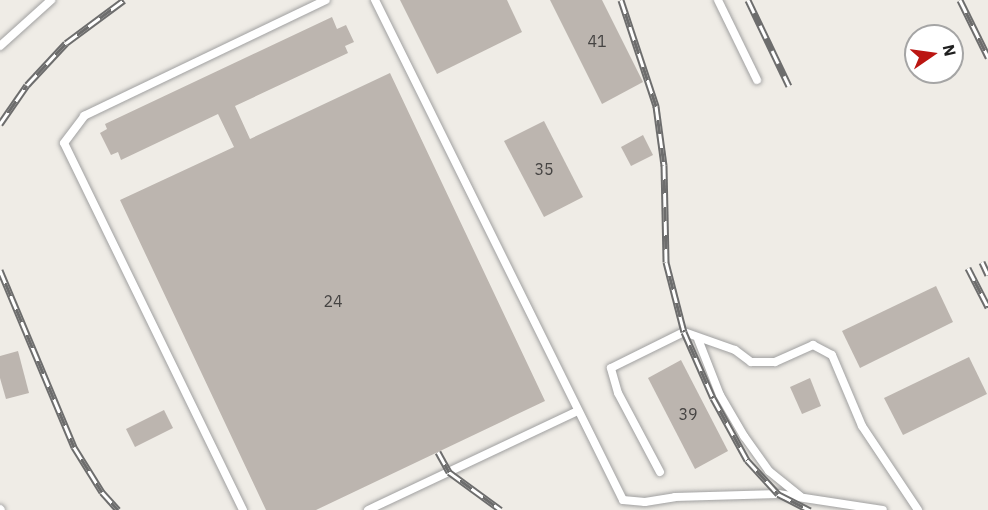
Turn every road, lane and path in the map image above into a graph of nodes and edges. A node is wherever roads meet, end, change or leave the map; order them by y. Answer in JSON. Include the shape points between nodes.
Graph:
{"nodes":[{"id":1,"x":51,"y":0,"type":"edge"},
{"id":2,"x":326,"y":0,"type":"edge"},
{"id":3,"x":375,"y":0,"type":"edge"},
{"id":4,"x":718,"y":0,"type":"edge"},
{"id":5,"x":0,"y":46,"type":"edge"},
{"id":6,"x":758,"y":80,"type":"dead end"},
{"id":7,"x":698,"y":339,"type":"junction"},
{"id":8,"x":577,"y":411,"type":"junction"},
{"id":9,"x":660,"y":472,"type":"dead end"},
{"id":10,"x":801,"y":496,"type":"junction"},
{"id":11,"x":243,"y":510,"type":"edge"},
{"id":12,"x":368,"y":510,"type":"edge"},
{"id":13,"x":883,"y":510,"type":"edge"},
{"id":14,"x":918,"y":510,"type":"edge"}],
"edges":[{"from":1,"to":5,"type":"lane"},
{"from":2,"to":11,"type":"lane","via":[[84,116],[64,143]]},
{"from":3,"to":8,"type":"lane"},
{"from":4,"to":6,"type":"lane"},
{"from":7,"to":9,"type":"lane","via":[[684,332],[611,368],[618,393]]},
{"from":7,"to":10,"type":"lane","via":[[720,395],[744,436],[769,471]]},
{"from":7,"to":14,"type":"lane","via":[[735,350],[751,362],[775,362],[813,345],[823,348],[832,355],[862,426]]},
{"from":8,"to":10,"type":"lane","via":[[623,500],[632,503],[675,497]]},
{"from":8,"to":12,"type":"lane"},
{"from":10,"to":13,"type":"lane"}]}
